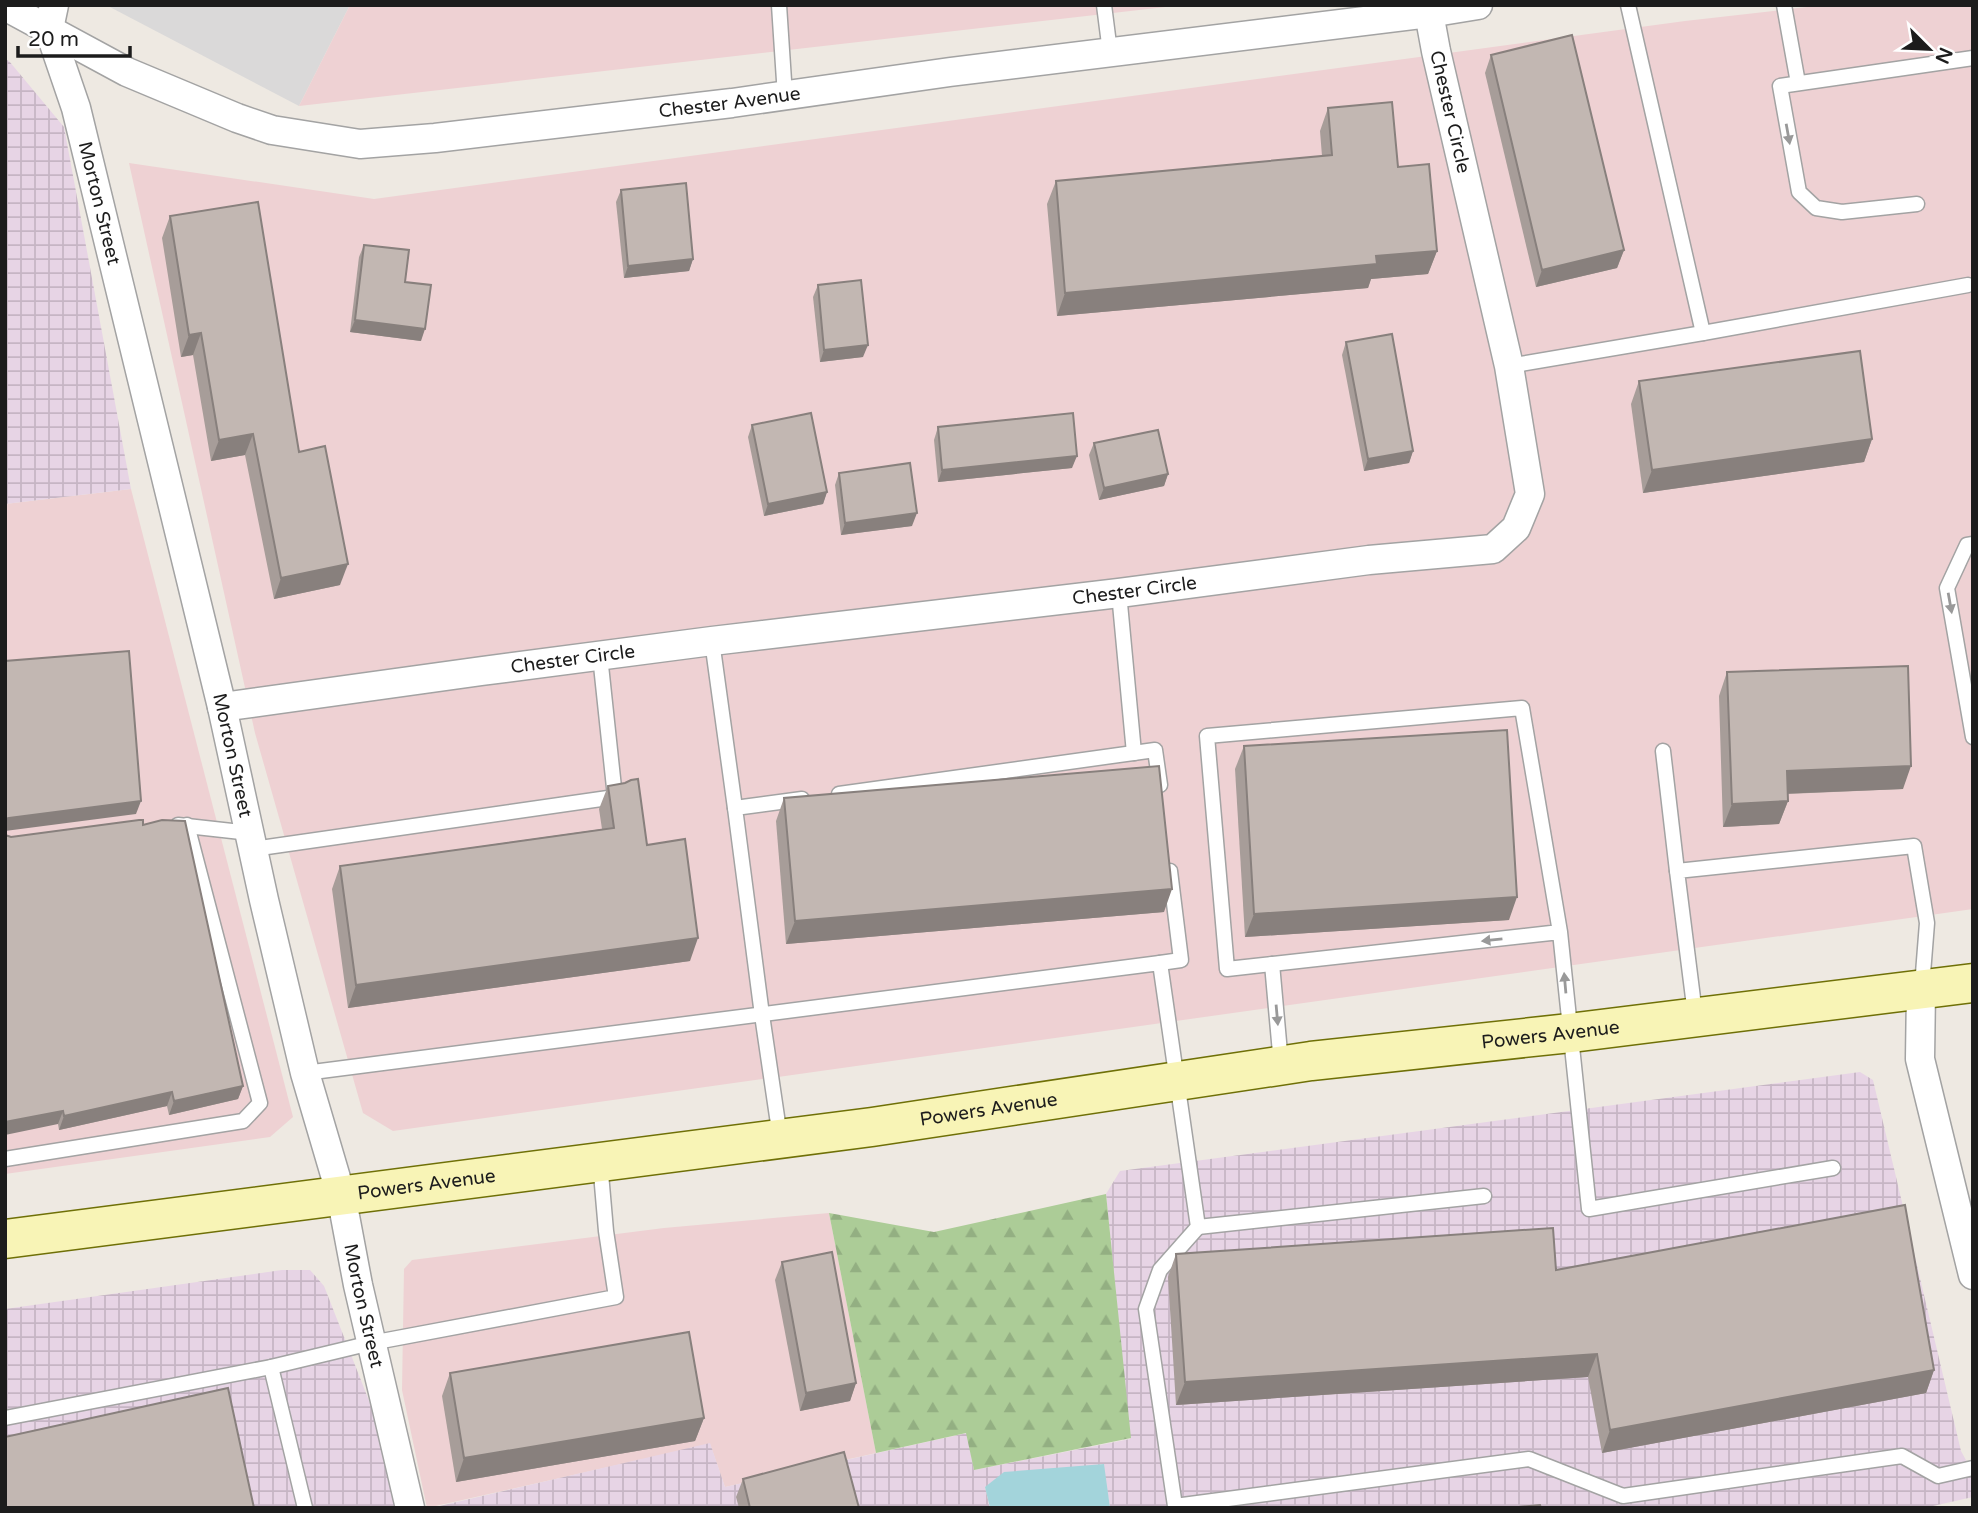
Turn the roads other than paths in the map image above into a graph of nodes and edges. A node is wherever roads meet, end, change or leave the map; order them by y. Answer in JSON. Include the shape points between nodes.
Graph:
{"nodes":[{"id":1,"x":779,"y":5,"type":"edge"},
{"id":2,"x":1104,"y":5,"type":"edge"},
{"id":3,"x":1478,"y":5,"type":"edge"},
{"id":4,"x":1628,"y":5,"type":"edge"},
{"id":5,"x":1784,"y":5,"type":"edge"},
{"id":6,"x":5,"y":6,"type":"edge"},
{"id":7,"x":1392,"y":11,"type":"edge"},
{"id":8,"x":1429,"y":13,"type":"junction"},
{"id":9,"x":51,"y":17,"type":"edge"},
{"id":10,"x":1110,"y":52,"type":"junction"},
{"id":11,"x":1973,"y":58,"type":"edge"},
{"id":12,"x":1798,"y":83,"type":"junction"},
{"id":13,"x":785,"y":96,"type":"junction"},
{"id":14,"x":1917,"y":204,"type":"dead end"},
{"id":15,"x":1968,"y":285,"type":"dead end"},
{"id":16,"x":1703,"y":333,"type":"junction"},
{"id":17,"x":1509,"y":366,"type":"junction"},
{"id":18,"x":1973,"y":544,"type":"edge"},
{"id":19,"x":1119,"y":593,"type":"junction"},
{"id":20,"x":712,"y":641,"type":"junction"},
{"id":21,"x":600,"y":656,"type":"junction"},
{"id":22,"x":222,"y":707,"type":"junction"},
{"id":23,"x":1973,"y":737,"type":"edge"},
{"id":24,"x":1663,"y":751,"type":"dead end"},
{"id":25,"x":1134,"y":753,"type":"junction"},
{"id":26,"x":1162,"y":803,"type":"edge"},
{"id":27,"x":735,"y":808,"type":"junction"},
{"id":28,"x":160,"y":825,"type":"edge"},
{"id":29,"x":187,"y":825,"type":"junction"},
{"id":30,"x":251,"y":841,"type":"junction"},
{"id":31,"x":1168,"y":855,"type":"edge"},
{"id":32,"x":1676,"y":871,"type":"junction"},
{"id":33,"x":1560,"y":932,"type":"junction"},
{"id":34,"x":1160,"y":963,"type":"junction"},
{"id":35,"x":1272,"y":964,"type":"junction"},
{"id":36,"x":1973,"y":984,"type":"edge"},
{"id":37,"x":1922,"y":991,"type":"junction"},
{"id":38,"x":762,"y":1014,"type":"junction"},
{"id":39,"x":1696,"y":1018,"type":"junction"},
{"id":40,"x":1570,"y":1033,"type":"junction"},
{"id":41,"x":1281,"y":1066,"type":"junction"},
{"id":42,"x":305,"y":1073,"type":"junction"},
{"id":43,"x":1178,"y":1081,"type":"junction"},
{"id":44,"x":780,"y":1139,"type":"junction"},
{"id":45,"x":5,"y":1159,"type":"edge"},
{"id":46,"x":600,"y":1162,"type":"junction"},
{"id":47,"x":1833,"y":1168,"type":"dead end"},
{"id":48,"x":341,"y":1195,"type":"junction"},
{"id":49,"x":1484,"y":1196,"type":"dead end"},
{"id":50,"x":1198,"y":1227,"type":"junction"},
{"id":51,"x":5,"y":1239,"type":"edge"},
{"id":52,"x":1972,"y":1269,"type":"edge"},
{"id":53,"x":371,"y":1343,"type":"junction"},
{"id":54,"x":271,"y":1367,"type":"junction"},
{"id":55,"x":5,"y":1418,"type":"edge"},
{"id":56,"x":1973,"y":1468,"type":"edge"},
{"id":57,"x":304,"y":1508,"type":"edge"},
{"id":58,"x":410,"y":1508,"type":"edge"}],
"edges":[{"from":1,"to":13,"type":"lane"},
{"from":2,"to":10,"type":"lane"},
{"from":3,"to":8,"type":"street","name":"Chester Avenue"},
{"from":4,"to":16,"type":"lane"},
{"from":5,"to":12,"type":"lane"},
{"from":6,"to":9,"type":"street","name":"Chester Avenue"},
{"from":7,"to":8,"type":"street","name":"Chester Avenue"},
{"from":7,"to":10,"type":"street","name":"Chester Avenue"},
{"from":8,"to":17,"type":"street","name":"Chester Circle"},
{"from":9,"to":13,"type":"street","name":"Chester Avenue","via":[[127,72],[237,118],[272,130],[359,144]]},
{"from":9,"to":22,"type":"street","name":"Morton Street"},
{"from":10,"to":13,"type":"street","name":"Chester Avenue"},
{"from":11,"to":12,"type":"lane"},
{"from":12,"to":14,"type":"lane","one_way":true,"via":[[1780,86],[1799,192],[1816,208],[1842,212]]},
{"from":15,"to":16,"type":"lane"},
{"from":16,"to":17,"type":"lane"},
{"from":17,"to":19,"type":"street","name":"Chester Circle","via":[[1530,494],[1516,528],[1493,549],[1369,560]]},
{"from":18,"to":23,"type":"lane","one_way":true,"via":[[1967,545],[1947,588]]},
{"from":19,"to":20,"type":"street","name":"Chester Circle"},
{"from":19,"to":25,"type":"lane"},
{"from":20,"to":21,"type":"street","name":"Chester Circle"},
{"from":20,"to":27,"type":"lane"},
{"from":21,"to":22,"type":"street","name":"Chester Circle"},
{"from":21,"to":30,"type":"lane","via":[[615,797]]},
{"from":22,"to":30,"type":"street","name":"Morton Street"},
{"from":24,"to":32,"type":"lane"},
{"from":25,"to":26,"type":"lane","via":[[1155,750]]},
{"from":25,"to":27,"type":"lane"},
{"from":27,"to":38,"type":"lane"},
{"from":28,"to":29,"type":"lane"},
{"from":29,"to":30,"type":"lane"},
{"from":29,"to":45,"type":"lane","via":[[260,1103],[243,1121]]},
{"from":30,"to":42,"type":"street","name":"Morton Street"},
{"from":31,"to":34,"type":"lane","via":[[1181,960]]},
{"from":32,"to":37,"type":"lane","via":[[1914,846],[1927,923]]},
{"from":32,"to":39,"type":"lane"},
{"from":33,"to":35,"type":"lane","one_way":true},
{"from":33,"to":35,"type":"lane","via":[[1522,708],[1206,736],[1227,969]]},
{"from":40,"to":33,"type":"lane","one_way":true},
{"from":34,"to":38,"type":"lane"},
{"from":34,"to":43,"type":"lane"},
{"from":35,"to":41,"type":"lane","one_way":true},
{"from":36,"to":37,"type":"street","name":"Powers Avenue"},
{"from":37,"to":39,"type":"street","name":"Powers Avenue"},
{"from":37,"to":52,"type":"street","via":[[1920,1059]]},
{"from":38,"to":42,"type":"lane"},
{"from":38,"to":44,"type":"lane"},
{"from":39,"to":40,"type":"street","name":"Powers Avenue"},
{"from":40,"to":41,"type":"street","name":"Powers Avenue"},
{"from":40,"to":47,"type":"lane","via":[[1590,1209]]},
{"from":41,"to":43,"type":"street","name":"Powers Avenue"},
{"from":42,"to":48,"type":"street","name":"Morton Street"},
{"from":43,"to":44,"type":"street","name":"Powers Avenue"},
{"from":43,"to":50,"type":"lane"},
{"from":44,"to":46,"type":"street","name":"Powers Avenue"},
{"from":46,"to":48,"type":"street","name":"Powers Avenue"},
{"from":46,"to":53,"type":"lane","via":[[616,1297]]},
{"from":48,"to":51,"type":"street","name":"Powers Avenue"},
{"from":48,"to":53,"type":"street","name":"Morton Street"},
{"from":49,"to":50,"type":"lane"},
{"from":50,"to":56,"type":"lane","via":[[1160,1270],[1146,1309],[1175,1506],[1529,1459],[1623,1496],[1902,1456],[1938,1476]]},
{"from":53,"to":54,"type":"lane"},
{"from":53,"to":58,"type":"street","name":"Morton Street"},
{"from":54,"to":55,"type":"lane"},
{"from":54,"to":57,"type":"lane"}]}
